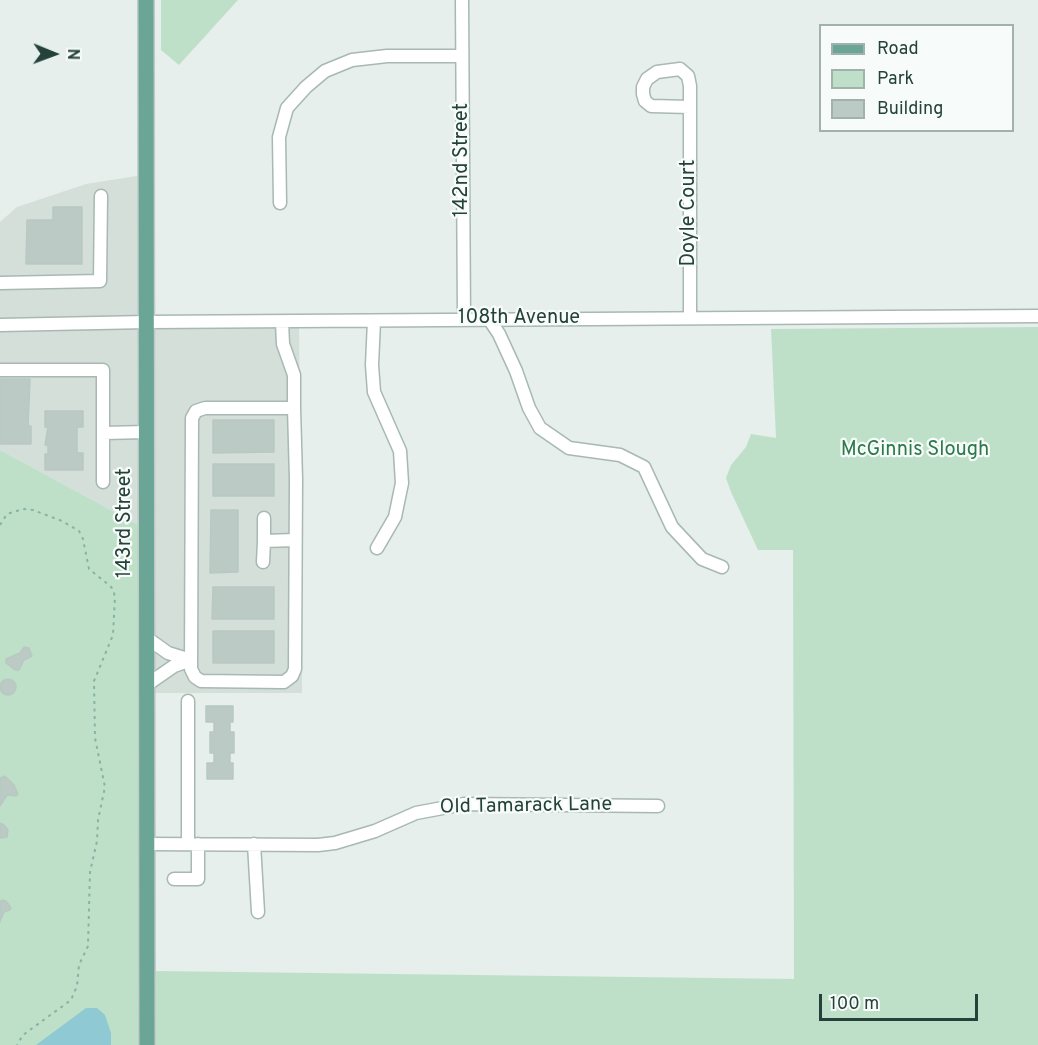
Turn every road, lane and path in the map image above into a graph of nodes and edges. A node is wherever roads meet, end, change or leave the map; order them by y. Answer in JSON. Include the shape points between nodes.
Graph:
{"nodes":[{"id":1,"x":146,"y":0,"type":"edge"},
{"id":2,"x":462,"y":0,"type":"edge"},
{"id":3,"x":462,"y":56,"type":"junction"},
{"id":4,"x":690,"y":107,"type":"dead end"},
{"id":5,"x":101,"y":196,"type":"dead end"},
{"id":6,"x":280,"y":203,"type":"dead end"},
{"id":7,"x":0,"y":283,"type":"edge"},
{"id":8,"x":1038,"y":316,"type":"edge"},
{"id":9,"x":690,"y":318,"type":"junction"},
{"id":10,"x":489,"y":319,"type":"junction"},
{"id":11,"x":464,"y":320,"type":"junction"},
{"id":12,"x":374,"y":321,"type":"junction"},
{"id":13,"x":147,"y":322,"type":"junction"},
{"id":14,"x":282,"y":322,"type":"junction"},
{"id":15,"x":0,"y":325,"type":"edge"},
{"id":16,"x":0,"y":370,"type":"edge"},
{"id":17,"x":294,"y":408,"type":"junction"},
{"id":18,"x":147,"y":432,"type":"junction"},
{"id":19,"x":103,"y":433,"type":"junction"},
{"id":20,"x":103,"y":482,"type":"dead end"},
{"id":21,"x":264,"y":518,"type":"dead end"},
{"id":22,"x":0,"y":525,"type":"edge"},
{"id":23,"x":295,"y":540,"type":"junction"},
{"id":24,"x":264,"y":541,"type":"junction"},
{"id":25,"x":377,"y":548,"type":"dead end"},
{"id":26,"x":263,"y":562,"type":"dead end"},
{"id":27,"x":722,"y":567,"type":"dead end"},
{"id":28,"x":147,"y":638,"type":"junction"},
{"id":29,"x":191,"y":660,"type":"junction"},
{"id":30,"x":148,"y":684,"type":"junction"},
{"id":31,"x":188,"y":701,"type":"dead end"},
{"id":32,"x":658,"y":806,"type":"dead end"},
{"id":33,"x":148,"y":844,"type":"junction"},
{"id":34,"x":193,"y":844,"type":"junction"},
{"id":35,"x":254,"y":844,"type":"junction"},
{"id":36,"x":174,"y":879,"type":"dead end"},
{"id":37,"x":258,"y":912,"type":"dead end"},
{"id":38,"x":17,"y":1045,"type":"edge"},
{"id":39,"x":147,"y":1045,"type":"edge"}],
"edges":[{"from":1,"to":13,"type":"main road","name":"143rd Street"},
{"from":2,"to":3,"type":"street","name":"142nd Street"},
{"from":3,"to":6,"type":"street","via":[[375,57],[325,70],[287,108],[279,137]]},
{"from":3,"to":11,"type":"street","name":"142nd Street"},
{"from":4,"to":9,"type":"street","name":"Doyle Court"},
{"from":5,"to":7,"type":"street","via":[[100,281]]},
{"from":8,"to":9,"type":"street","name":"108th Avenue"},
{"from":9,"to":10,"type":"street","name":"108th Avenue"},
{"from":10,"to":11,"type":"street","name":"108th Avenue"},
{"from":10,"to":27,"type":"street","via":[[540,428],[568,448],[620,455],[644,466],[672,527],[702,560]]},
{"from":11,"to":12,"type":"street","name":"108th Avenue"},
{"from":12,"to":14,"type":"street","name":"108th Avenue"},
{"from":12,"to":25,"type":"street","via":[[374,392],[400,451],[402,483],[394,517]]},
{"from":13,"to":14,"type":"street","name":"108th Avenue"},
{"from":13,"to":15,"type":"street","name":"108th Avenue"},
{"from":13,"to":18,"type":"main road","name":"143rd Street"},
{"from":14,"to":17,"type":"street","via":[[283,344],[294,375]]},
{"from":16,"to":19,"type":"street","via":[[103,370]]},
{"from":17,"to":23,"type":"street"},
{"from":17,"to":29,"type":"street","via":[[205,408],[196,411],[192,418]]},
{"from":18,"to":19,"type":"street"},
{"from":18,"to":28,"type":"main road","name":"143rd Street"},
{"from":19,"to":20,"type":"street"},
{"from":21,"to":24,"type":"street"},
{"from":22,"to":38,"type":"path","via":[[7,514],[23,509],[62,521],[79,531],[89,569],[113,589],[115,597],[113,635],[94,681],[95,738],[105,786],[90,872],[88,946],[71,1000],[23,1035]]},
{"from":23,"to":24,"type":"street"},
{"from":23,"to":29,"type":"street","via":[[292,676],[284,682],[201,681],[191,669]]},
{"from":24,"to":26,"type":"street"},
{"from":28,"to":29,"type":"street","via":[[168,653]]},
{"from":28,"to":30,"type":"main road","name":"143rd Street"},
{"from":29,"to":30,"type":"street","via":[[174,666]]},
{"from":30,"to":33,"type":"main road","name":"143rd Street"},
{"from":31,"to":34,"type":"street"},
{"from":32,"to":35,"type":"street","name":"Old Tamarack Lane","via":[[455,805],[416,813],[375,831],[318,845]]},
{"from":33,"to":34,"type":"street","name":"Old Tamarack Lane"},
{"from":33,"to":39,"type":"main road","name":"143rd Street"},
{"from":34,"to":35,"type":"street","name":"Old Tamarack Lane"},
{"from":34,"to":36,"type":"street","via":[[198,879]]},
{"from":35,"to":37,"type":"street"}]}
